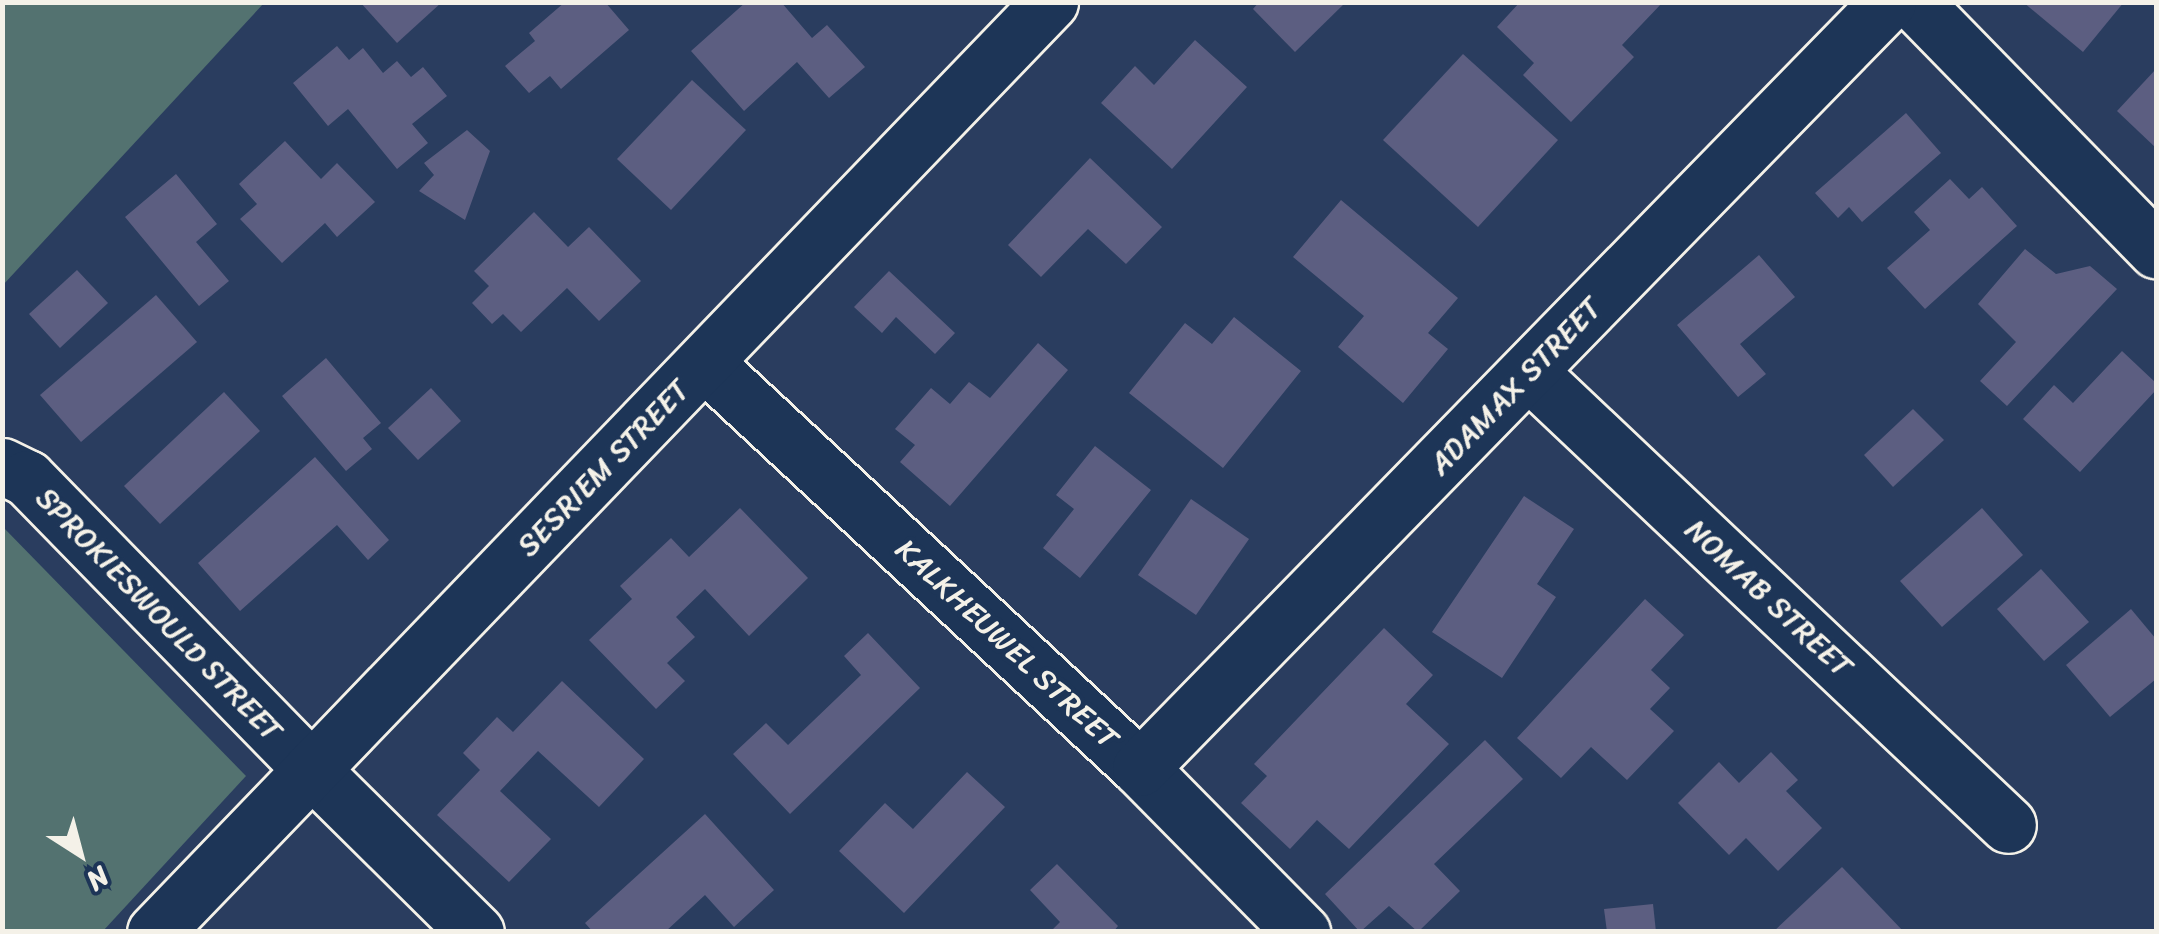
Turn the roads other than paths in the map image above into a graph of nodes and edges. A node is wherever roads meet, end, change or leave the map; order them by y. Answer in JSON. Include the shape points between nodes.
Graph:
{"nodes":[{"id":1,"x":1050,"y":2,"type":"edge"},
{"id":2,"x":1888,"y":2,"type":"edge"},
{"id":3,"x":1914,"y":2,"type":"edge"},
{"id":4,"x":2156,"y":250,"type":"edge"},
{"id":5,"x":706,"y":363,"type":"junction"},
{"id":6,"x":1529,"y":372,"type":"junction"},
{"id":7,"x":2,"y":466,"type":"edge"},
{"id":8,"x":1140,"y":768,"type":"junction"},
{"id":9,"x":311,"y":770,"type":"junction"},
{"id":10,"x":2008,"y":825,"type":"dead end"},
{"id":11,"x":155,"y":932,"type":"edge"},
{"id":12,"x":476,"y":932,"type":"edge"},
{"id":13,"x":1302,"y":932,"type":"edge"}],
"edges":[{"from":1,"to":5,"type":"street","name":"SESRIEM STREET"},
{"from":2,"to":6,"type":"street","name":"ADAMAX STREET"},
{"from":3,"to":4,"type":"street"},
{"from":5,"to":8,"type":"street","name":"KALKHEUWEL STREET"},
{"from":5,"to":9,"type":"street","name":"SESRIEM STREET"},
{"from":6,"to":8,"type":"street","name":"ADAMAX STREET"},
{"from":6,"to":10,"type":"street","name":"NOMAB STREET"},
{"from":7,"to":9,"type":"street","name":"SPROKIESWOULD STREET","via":[[27,478]]},
{"from":8,"to":13,"type":"street","name":"KALKHEUWEL STREET"},
{"from":9,"to":11,"type":"street","name":"SESRIEM STREET"},
{"from":9,"to":12,"type":"street","name":"SPROKIESWOULD STREET"}]}
